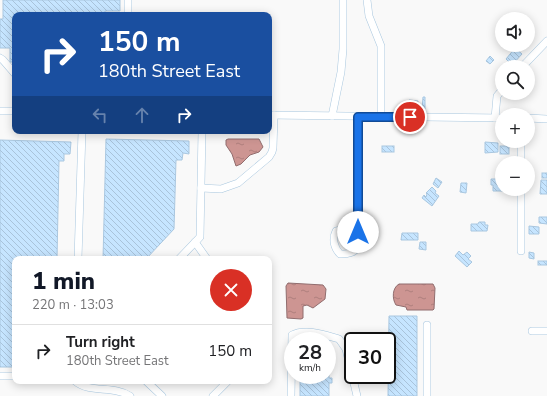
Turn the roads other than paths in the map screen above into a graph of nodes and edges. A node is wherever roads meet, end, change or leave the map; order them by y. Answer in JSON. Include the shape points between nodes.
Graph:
{"nodes":[{"id":1,"x":128,"y":0,"type":"edge"},
{"id":2,"x":343,"y":0,"type":"edge"},
{"id":3,"x":367,"y":0,"type":"edge"},
{"id":4,"x":128,"y":12,"type":"edge"},
{"id":5,"x":547,"y":41,"type":"edge"},
{"id":6,"x":0,"y":58,"type":"edge"},
{"id":7,"x":529,"y":60,"type":"edge"},
{"id":8,"x":12,"y":70,"type":"edge"},
{"id":9,"x":0,"y":111,"type":"edge"},
{"id":10,"x":12,"y":111,"type":"edge"},
{"id":11,"x":272,"y":115,"type":"edge"},
{"id":12,"x":332,"y":116,"type":"junction"},
{"id":13,"x":358,"y":117,"type":"junction"},
{"id":14,"x":380,"y":117,"type":"junction"},
{"id":15,"x":495,"y":118,"type":"edge"},
{"id":16,"x":535,"y":118,"type":"edge"},
{"id":17,"x":547,"y":119,"type":"edge"},
{"id":18,"x":272,"y":132,"type":"edge"},
{"id":19,"x":82,"y":134,"type":"edge"},
{"id":20,"x":202,"y":134,"type":"edge"},
{"id":21,"x":201,"y":188,"type":"junction"},
{"id":22,"x":521,"y":196,"type":"edge"},
{"id":23,"x":358,"y":232,"type":"dead end"},
{"id":24,"x":195,"y":242,"type":"junction"},
{"id":25,"x":521,"y":251,"type":"dead end"},
{"id":26,"x":78,"y":256,"type":"edge"},
{"id":27,"x":182,"y":256,"type":"edge"},
{"id":28,"x":205,"y":256,"type":"edge"},
{"id":29,"x":427,"y":325,"type":"dead end"},
{"id":30,"x":532,"y":331,"type":"dead end"},
{"id":31,"x":547,"y":331,"type":"edge"},
{"id":32,"x":0,"y":376,"type":"edge"},
{"id":33,"x":12,"y":376,"type":"edge"},
{"id":34,"x":80,"y":384,"type":"edge"},
{"id":35,"x":149,"y":384,"type":"edge"},
{"id":36,"x":225,"y":384,"type":"edge"},
{"id":37,"x":102,"y":385,"type":"edge"},
{"id":38,"x":130,"y":396,"type":"edge"},
{"id":39,"x":162,"y":396,"type":"edge"},
{"id":40,"x":213,"y":396,"type":"edge"},
{"id":41,"x":291,"y":396,"type":"edge"},
{"id":42,"x":357,"y":396,"type":"edge"},
{"id":43,"x":427,"y":396,"type":"edge"}],
"edges":[{"from":1,"to":4,"type":"street"},
{"from":2,"to":12,"type":"street","via":[[341,72]]},
{"from":3,"to":14,"type":"street","via":[[369,16],[381,46]]},
{"from":5,"to":7,"type":"street"},
{"from":6,"to":8,"type":"street"},
{"from":9,"to":10,"type":"street"},
{"from":11,"to":12,"type":"street"},
{"from":12,"to":13,"type":"street"},
{"from":13,"to":14,"type":"street"},
{"from":13,"to":23,"type":"street"},
{"from":14,"to":15,"type":"street"},
{"from":16,"to":17,"type":"street"},
{"from":18,"to":21,"type":"street","via":[[273,148],[269,157],[238,183],[221,189]]},
{"from":19,"to":26,"type":"street"},
{"from":20,"to":21,"type":"street"},
{"from":21,"to":24,"type":"street","via":[[200,237]]},
{"from":22,"to":25,"type":"street"},
{"from":24,"to":27,"type":"street"},
{"from":24,"to":28,"type":"street"},
{"from":29,"to":43,"type":"street"},
{"from":30,"to":31,"type":"street"},
{"from":32,"to":33,"type":"street"},
{"from":34,"to":37,"type":"street"},
{"from":35,"to":39,"type":"street"},
{"from":36,"to":40,"type":"street"},
{"from":37,"to":38,"type":"street"},
{"from":41,"to":42,"type":"street","via":[[292,335],[308,332],[339,339],[346,349]]}]}
